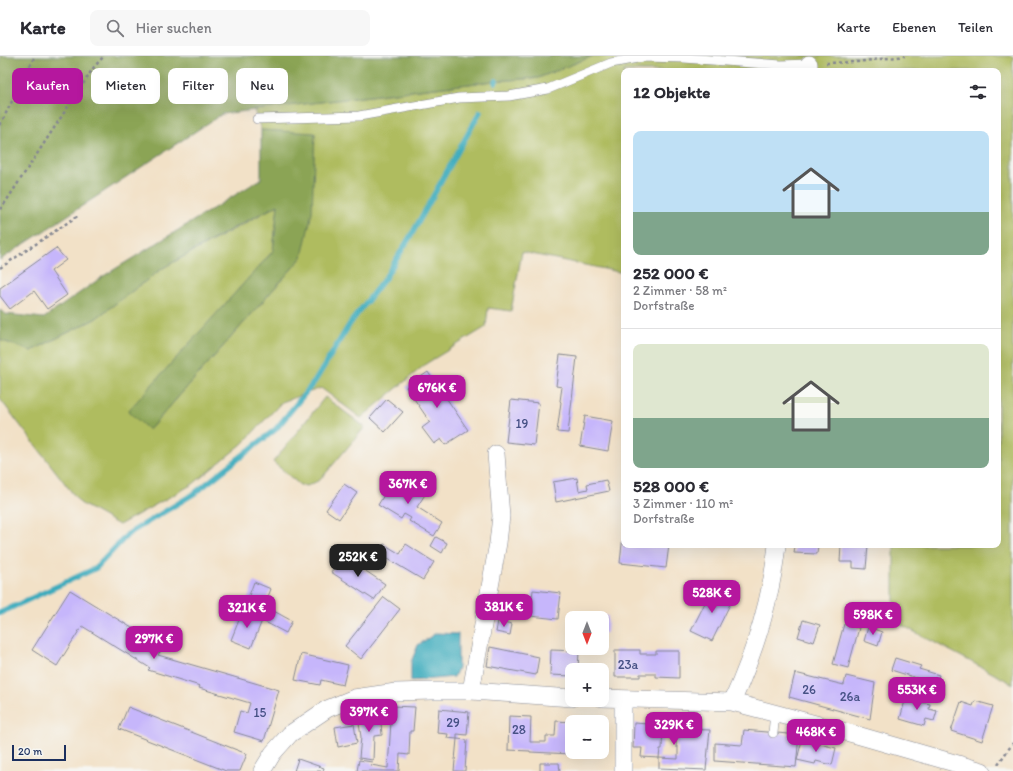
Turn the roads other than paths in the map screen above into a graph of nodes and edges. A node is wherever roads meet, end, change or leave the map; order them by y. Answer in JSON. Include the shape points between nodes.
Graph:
{"nodes":[{"id":1,"x":808,"y":64,"type":"edge"},
{"id":2,"x":257,"y":119,"type":"dead end"},
{"id":3,"x":496,"y":454,"type":"dead end"},
{"id":4,"x":777,"y":548,"type":"edge"},
{"id":5,"x":471,"y":691,"type":"junction"},
{"id":6,"x":565,"y":698,"type":"edge"},
{"id":7,"x":609,"y":698,"type":"edge"},
{"id":8,"x":623,"y":699,"type":"junction"},
{"id":9,"x":732,"y":702,"type":"junction"},
{"id":10,"x":775,"y":713,"type":"junction"},
{"id":11,"x":774,"y":733,"type":"dead end"},
{"id":12,"x":990,"y":768,"type":"edge"},
{"id":13,"x":262,"y":771,"type":"edge"},
{"id":14,"x":623,"y":771,"type":"edge"}],
"edges":[{"from":1,"to":2,"type":"lane","via":[[781,65],[643,57],[611,63],[548,89],[509,96],[459,98],[359,116]]},
{"from":3,"to":5,"type":"street","via":[[501,516]]},
{"from":4,"to":9,"type":"street","via":[[767,606],[746,672]]},
{"from":5,"to":6,"type":"street"},
{"from":5,"to":13,"type":"street","via":[[396,692],[354,698],[327,709],[290,734],[273,753]]},
{"from":7,"to":8,"type":"street"},
{"from":8,"to":9,"type":"street"},
{"from":8,"to":14,"type":"street"},
{"from":9,"to":10,"type":"street"},
{"from":10,"to":11,"type":"lane"},
{"from":10,"to":12,"type":"street"}]}
